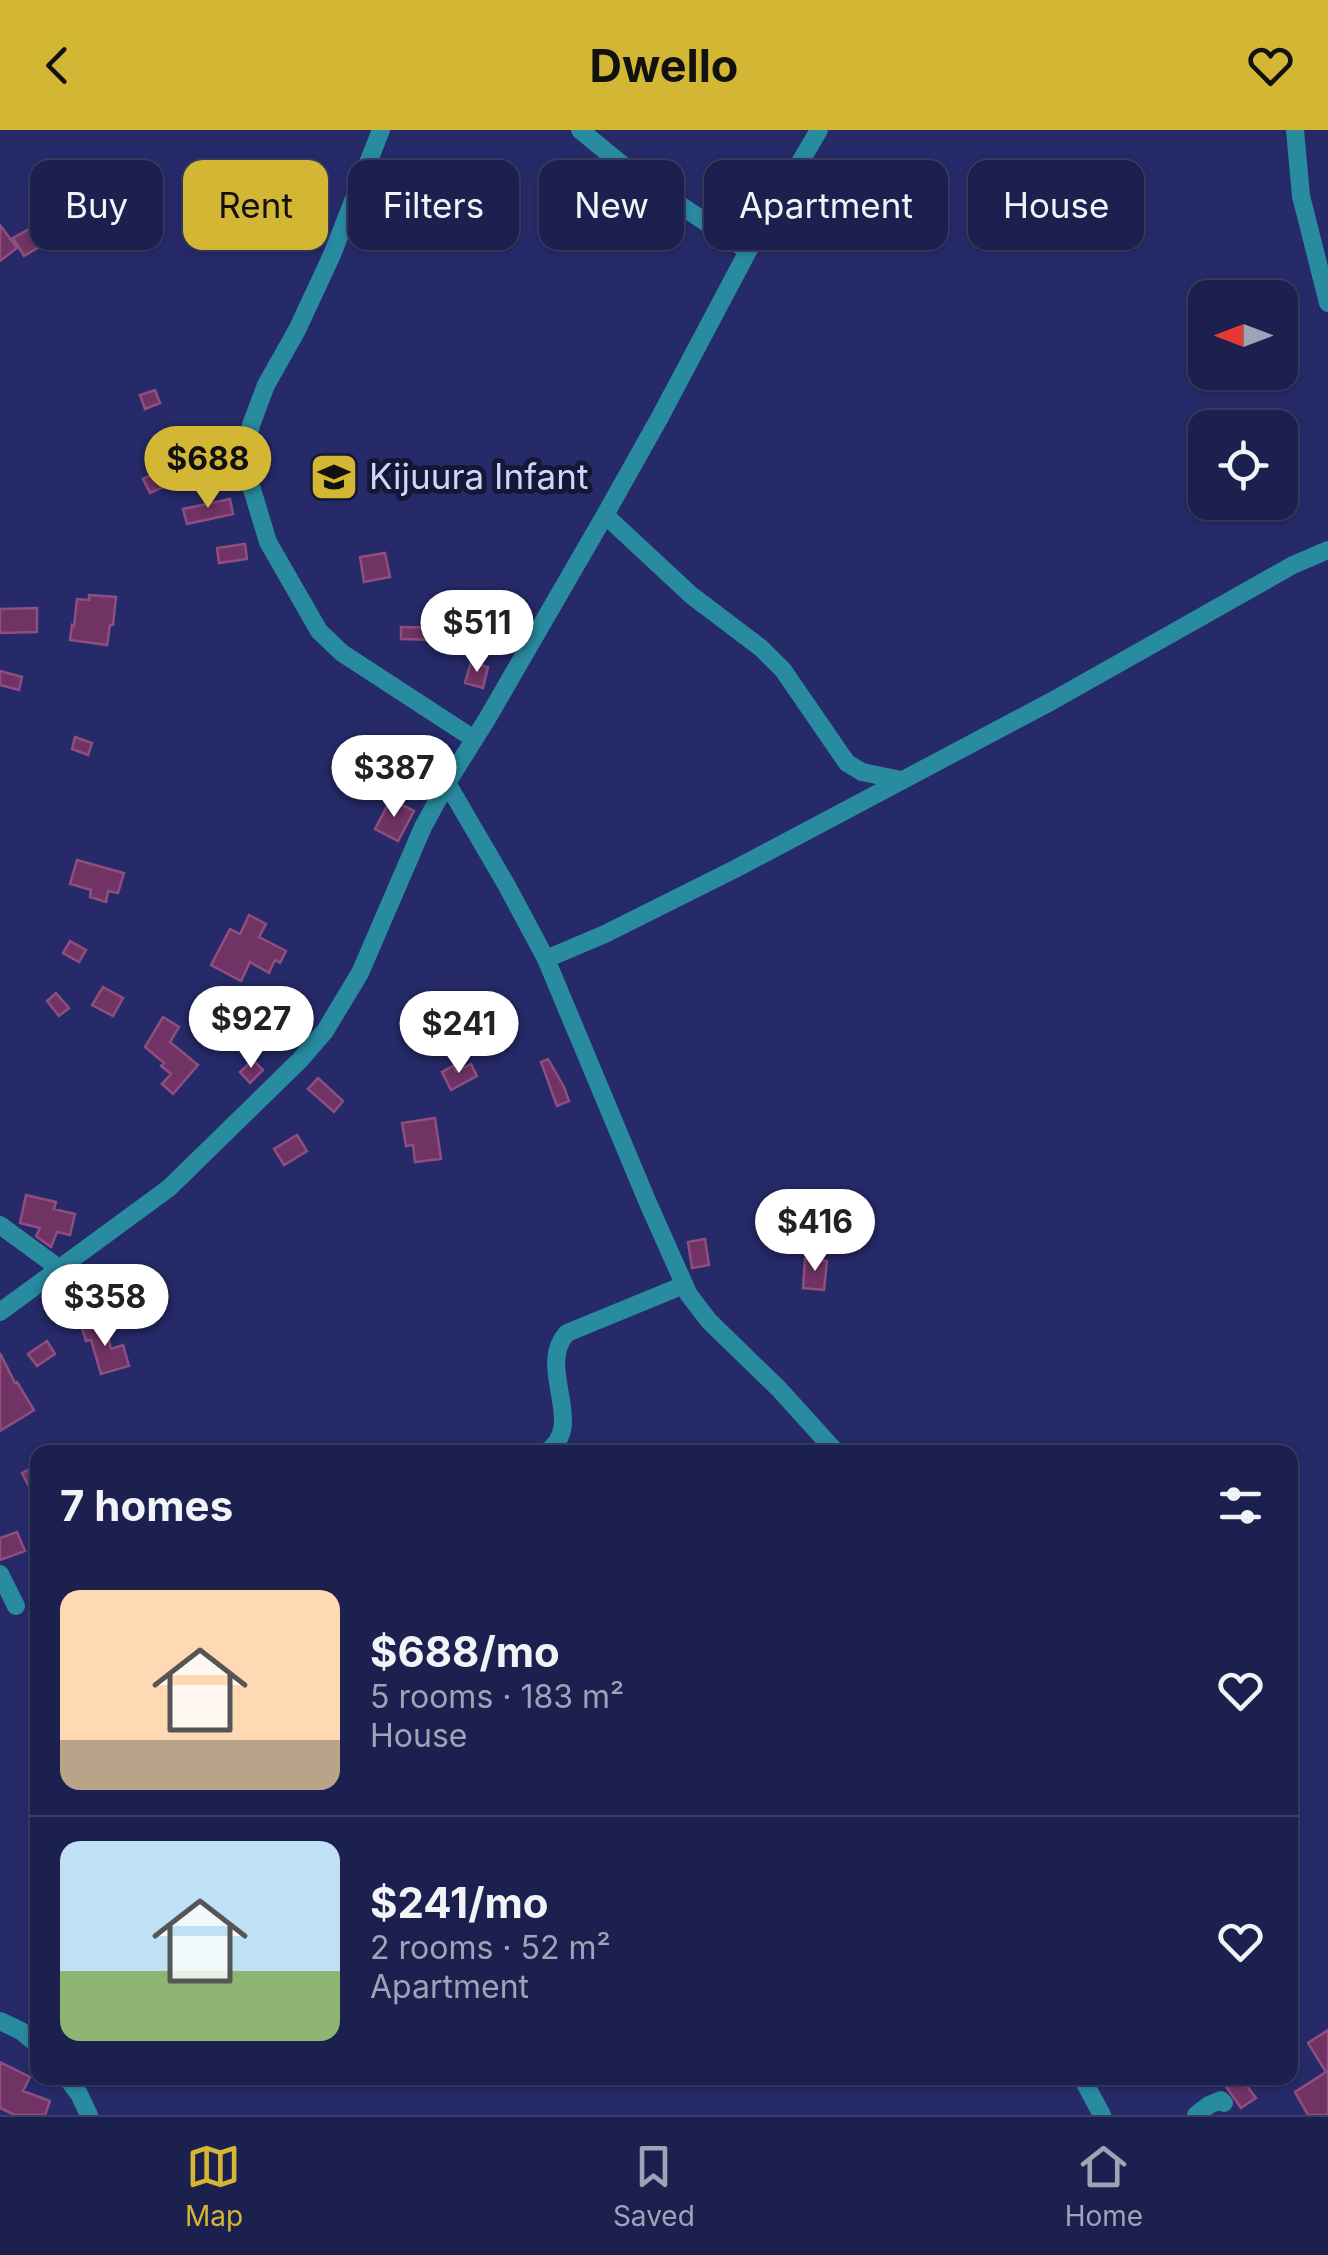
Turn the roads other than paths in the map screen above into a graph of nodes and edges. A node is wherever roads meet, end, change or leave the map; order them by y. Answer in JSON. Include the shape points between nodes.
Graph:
{"nodes":[{"id":1,"x":381,"y":130,"type":"edge"},
{"id":2,"x":580,"y":130,"type":"edge"},
{"id":3,"x":819,"y":130,"type":"edge"},
{"id":4,"x":1295,"y":130,"type":"edge"},
{"id":5,"x":748,"y":251,"type":"junction"},
{"id":6,"x":1328,"y":302,"type":"edge"},
{"id":7,"x":605,"y":515,"type":"junction"},
{"id":8,"x":1328,"y":550,"type":"edge"},
{"id":9,"x":474,"y":738,"type":"junction"},
{"id":10,"x":901,"y":780,"type":"junction"},
{"id":11,"x":447,"y":783,"type":"junction"},
{"id":12,"x":546,"y":959,"type":"junction"},
{"id":13,"x":0,"y":1225,"type":"edge"},
{"id":14,"x":60,"y":1269,"type":"junction"},
{"id":15,"x":684,"y":1285,"type":"junction"},
{"id":16,"x":0,"y":1312,"type":"edge"},
{"id":17,"x":556,"y":1445,"type":"edge"},
{"id":18,"x":830,"y":1445,"type":"edge"},
{"id":19,"x":0,"y":1574,"type":"edge"},
{"id":20,"x":16,"y":1606,"type":"dead end"},
{"id":21,"x":0,"y":2021,"type":"edge"},
{"id":22,"x":30,"y":2038,"type":"edge"},
{"id":23,"x":73,"y":2085,"type":"edge"},
{"id":24,"x":1086,"y":2085,"type":"edge"},
{"id":25,"x":1224,"y":2103,"type":"dead end"},
{"id":26,"x":89,"y":2115,"type":"edge"},
{"id":27,"x":1102,"y":2115,"type":"edge"},
{"id":28,"x":1196,"y":2115,"type":"edge"}],
"edges":[{"from":1,"to":9,"type":"street","via":[[331,257],[251,424],[251,486],[268,542],[324,638]]},
{"from":2,"to":5,"type":"street"},
{"from":3,"to":5,"type":"street"},
{"from":4,"to":6,"type":"street","via":[[1301,196]]},
{"from":5,"to":7,"type":"street"},
{"from":7,"to":9,"type":"street"},
{"from":7,"to":10,"type":"street","via":[[783,670],[846,763]]},
{"from":8,"to":10,"type":"street"},
{"from":9,"to":11,"type":"street"},
{"from":10,"to":12,"type":"street"},
{"from":11,"to":12,"type":"street"},
{"from":11,"to":14,"type":"street","via":[[360,973],[325,1030],[169,1188]]},
{"from":12,"to":15,"type":"street"},
{"from":13,"to":14,"type":"street"},
{"from":14,"to":16,"type":"street"},
{"from":15,"to":17,"type":"street","via":[[561,1340],[556,1362],[563,1426]]},
{"from":15,"to":18,"type":"street","via":[[710,1321]]},
{"from":19,"to":20,"type":"street"},
{"from":21,"to":22,"type":"street"},
{"from":23,"to":26,"type":"street"},
{"from":24,"to":27,"type":"street"},
{"from":25,"to":28,"type":"street"}]}
